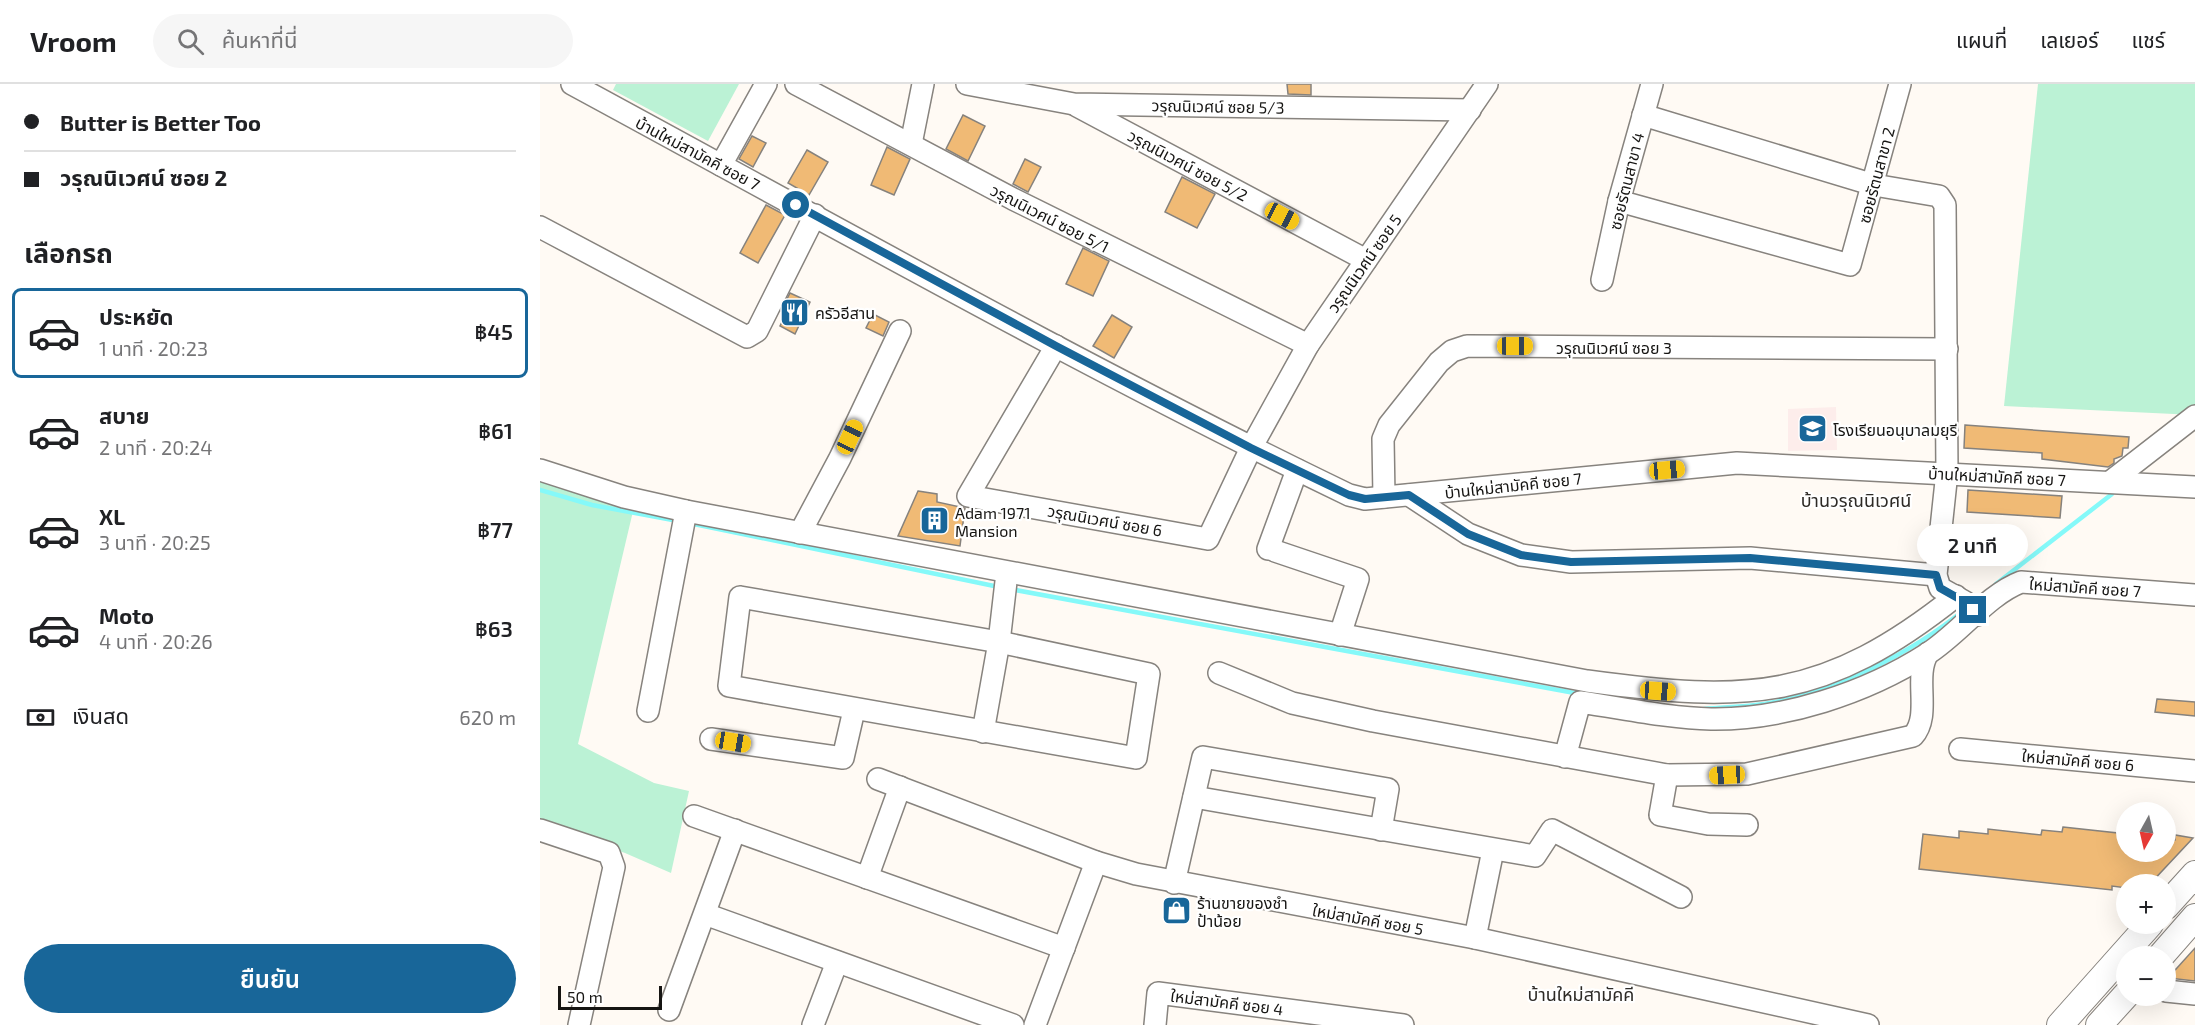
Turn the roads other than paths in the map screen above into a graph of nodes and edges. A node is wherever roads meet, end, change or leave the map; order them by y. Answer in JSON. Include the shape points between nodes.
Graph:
{"nodes":[{"id":1,"x":766,"y":84,"type":"edge"},
{"id":2,"x":796,"y":84,"type":"edge"},
{"id":3,"x":923,"y":84,"type":"edge"},
{"id":4,"x":967,"y":84,"type":"edge"},
{"id":5,"x":1487,"y":84,"type":"edge"},
{"id":6,"x":1652,"y":84,"type":"edge"},
{"id":7,"x":1900,"y":84,"type":"edge"},
{"id":8,"x":583,"y":87,"type":"edge"},
{"id":9,"x":1074,"y":104,"type":"junction"},
{"id":10,"x":1470,"y":110,"type":"junction"},
{"id":11,"x":1643,"y":115,"type":"junction"},
{"id":12,"x":911,"y":144,"type":"junction"},
{"id":13,"x":721,"y":165,"type":"junction"},
{"id":14,"x":1874,"y":185,"type":"junction"},
{"id":15,"x":1619,"y":201,"type":"junction"},
{"id":16,"x":815,"y":216,"type":"junction"},
{"id":17,"x":540,"y":227,"type":"edge"},
{"id":18,"x":1366,"y":260,"type":"junction"},
{"id":19,"x":1602,"y":280,"type":"dead end"},
{"id":20,"x":900,"y":331,"type":"dead end"},
{"id":21,"x":1308,"y":345,"type":"junction"},
{"id":22,"x":1056,"y":346,"type":"junction"},
{"id":23,"x":1947,"y":349,"type":"junction"},
{"id":24,"x":2195,"y":416,"type":"edge"},
{"id":25,"x":1251,"y":448,"type":"junction"},
{"id":26,"x":540,"y":470,"type":"edge"},
{"id":27,"x":1297,"y":470,"type":"junction"},
{"id":28,"x":1947,"y":472,"type":"junction"},
{"id":29,"x":2110,"y":482,"type":"junction"},
{"id":30,"x":2195,"y":487,"type":"edge"},
{"id":31,"x":1409,"y":495,"type":"junction"},
{"id":32,"x":1384,"y":497,"type":"junction"},
{"id":33,"x":685,"y":518,"type":"junction"},
{"id":34,"x":800,"y":533,"type":"junction"},
{"id":35,"x":1007,"y":573,"type":"junction"},
{"id":36,"x":1936,"y":575,"type":"junction"},
{"id":37,"x":2195,"y":595,"type":"edge"},
{"id":38,"x":1968,"y":606,"type":"junction"},
{"id":39,"x":1340,"y":634,"type":"junction"},
{"id":40,"x":999,"y":642,"type":"junction"},
{"id":41,"x":1928,"y":653,"type":"junction"},
{"id":42,"x":1219,"y":673,"type":"dead end"},
{"id":43,"x":854,"y":710,"type":"junction"},
{"id":44,"x":648,"y":711,"type":"dead end"},
{"id":45,"x":983,"y":732,"type":"junction"},
{"id":46,"x":711,"y":739,"type":"dead end"},
{"id":47,"x":1960,"y":749,"type":"dead end"},
{"id":48,"x":1565,"y":757,"type":"junction"},
{"id":49,"x":2195,"y":771,"type":"edge"},
{"id":50,"x":1667,"y":775,"type":"junction"},
{"id":51,"x":878,"y":780,"type":"dead end"},
{"id":52,"x":900,"y":787,"type":"junction"},
{"id":53,"x":1194,"y":797,"type":"junction"},
{"id":54,"x":694,"y":816,"type":"dead end"},
{"id":55,"x":1748,"y":825,"type":"dead end"},
{"id":56,"x":540,"y":830,"type":"edge"},
{"id":57,"x":1381,"y":830,"type":"junction"},
{"id":58,"x":735,"y":831,"type":"junction"},
{"id":59,"x":1493,"y":850,"type":"junction"},
{"id":60,"x":1096,"y":862,"type":"junction"},
{"id":61,"x":2195,"y":874,"type":"edge"},
{"id":62,"x":867,"y":878,"type":"junction"},
{"id":63,"x":1174,"y":883,"type":"junction"},
{"id":64,"x":2176,"y":895,"type":"edge"},
{"id":65,"x":1681,"y":897,"type":"dead end"},
{"id":66,"x":705,"y":914,"type":"junction"},
{"id":67,"x":2195,"y":917,"type":"edge"},
{"id":68,"x":2141,"y":934,"type":"edge"},
{"id":69,"x":1475,"y":938,"type":"junction"},
{"id":70,"x":2170,"y":946,"type":"edge"},
{"id":71,"x":1064,"y":948,"type":"junction"},
{"id":72,"x":837,"y":962,"type":"junction"},
{"id":73,"x":2176,"y":992,"type":"edge"},
{"id":74,"x":2195,"y":994,"type":"edge"},
{"id":75,"x":2116,"y":1006,"type":"edge"},
{"id":76,"x":669,"y":1010,"type":"dead end"},
{"id":77,"x":579,"y":1025,"type":"edge"},
{"id":78,"x":813,"y":1025,"type":"edge"},
{"id":79,"x":1013,"y":1025,"type":"edge"},
{"id":80,"x":1035,"y":1025,"type":"edge"},
{"id":81,"x":1155,"y":1025,"type":"edge"},
{"id":82,"x":1403,"y":1025,"type":"edge"},
{"id":83,"x":1868,"y":1025,"type":"edge"},
{"id":84,"x":2060,"y":1025,"type":"edge"},
{"id":85,"x":2099,"y":1025,"type":"edge"}],
"edges":[{"from":1,"to":13,"type":"street"},
{"from":2,"to":12,"type":"street","name":"วรุณนิเวศน์ ซอย 5/1"},
{"from":3,"to":12,"type":"street"},
{"from":4,"to":9,"type":"street","name":"วรุณนิเวศน์ ซอย 5/3"},
{"from":5,"to":10,"type":"street","name":"วรุณนิเวศน์ ซอย 5"},
{"from":6,"to":11,"type":"street","name":"ซอยรัตนสาขา 4"},
{"from":7,"to":14,"type":"street","name":"ซอยรัตนสาขา 2"},
{"from":8,"to":13,"type":"street","name":"บ้านใหม่สามัคคี ซอย 7"},
{"from":9,"to":10,"type":"street","name":"วรุณนิเวศน์ ซอย 5/3"},
{"from":9,"to":18,"type":"street","name":"วรุณนิเวศน์ ซอย 5/2"},
{"from":10,"to":18,"type":"street","name":"วรุณนิเวศน์ ซอย 5"},
{"from":11,"to":14,"type":"street"},
{"from":11,"to":15,"type":"street","name":"ซอยรัตนสาขา 4"},
{"from":12,"to":21,"type":"street","name":"วรุณนิเวศน์ ซอย 5/1","via":[[1024,205]]},
{"from":13,"to":16,"type":"street","name":"บ้านใหม่สามัคคี ซอย 7"},
{"from":14,"to":15,"type":"street","name":"ซอยรัตนสาขา 2","via":[[1850,265]]},
{"from":14,"to":23,"type":"street","via":[[1940,196],[1945,205]]},
{"from":15,"to":19,"type":"street","name":"ซอยรัตนสาขา 4"},
{"from":16,"to":17,"type":"street","via":[[752,337],[743,336]]},
{"from":16,"to":22,"type":"street","name":"บ้านใหม่สามัคคี ซอย 7"},
{"from":18,"to":21,"type":"street","name":"วรุณนิเวศน์ ซอย 5"},
{"from":20,"to":34,"type":"street"},
{"from":21,"to":25,"type":"street","name":"วรุณนิเวศน์ ซอย 5"},
{"from":22,"to":25,"type":"street","name":"บ้านใหม่สามัคคี ซอย 7"},
{"from":22,"to":25,"type":"street","name":"วรุณนิเวศน์ ซอย 6","via":[[968,496],[1208,538]]},
{"from":23,"to":28,"type":"street"},
{"from":23,"to":32,"type":"street","name":"วรุณนิเวศน์ ซอย 3","via":[[1467,346],[1452,351],[1439,362],[1389,425],[1383,439]]},
{"from":24,"to":29,"type":"street"},
{"from":25,"to":27,"type":"street","name":"บ้านใหม่สามัคคี ซอย 7"},
{"from":26,"to":33,"type":"street"},
{"from":27,"to":32,"type":"street","name":"บ้านใหม่สามัคคี ซอย 7","via":[[1349,495],[1365,499]]},
{"from":27,"to":39,"type":"street","via":[[1272,550],[1359,579]]},
{"from":28,"to":29,"type":"street","name":"บ้านใหม่สามัคคี ซอย 7"},
{"from":28,"to":31,"type":"street","name":"บ้านใหม่สามัคคี ซอย 7","via":[[1737,463]]},
{"from":28,"to":36,"type":"street"},
{"from":29,"to":30,"type":"street","name":"บ้านใหม่สามัคคี ซอย 7"},
{"from":31,"to":32,"type":"street","name":"บ้านใหม่สามัคคี ซอย 7"},
{"from":31,"to":36,"type":"street","via":[[1468,534],[1521,555],[1571,562],[1750,558]]},
{"from":33,"to":34,"type":"street"},
{"from":33,"to":44,"type":"street"},
{"from":34,"to":35,"type":"street"},
{"from":35,"to":39,"type":"street"},
{"from":35,"to":40,"type":"street"},
{"from":36,"to":38,"type":"street","via":[[1940,588]]},
{"from":37,"to":38,"type":"street","name":"ใหม่สามัคคี ซอย 7","via":[[2021,582]]},
{"from":38,"to":39,"type":"street","via":[[1858,661],[1797,684],[1740,694],[1658,691],[1587,681]]},
{"from":38,"to":41,"type":"street","name":"ใหม่สามัคคี ซอย 7"},
{"from":40,"to":43,"type":"street","via":[[740,597],[729,686]]},
{"from":40,"to":45,"type":"street"},
{"from":40,"to":45,"type":"street","via":[[1149,674],[1136,758]]},
{"from":41,"to":48,"type":"street","name":"ใหม่สามัคคี ซอย 7","via":[[1850,691],[1758,715],[1678,717],[1580,702]]},
{"from":41,"to":50,"type":"street","via":[[1923,667],[1919,728],[1908,739],[1747,774]]},
{"from":42,"to":48,"type":"street","via":[[1292,703]]},
{"from":43,"to":45,"type":"street"},
{"from":43,"to":46,"type":"street","via":[[843,758]]},
{"from":47,"to":49,"type":"street","name":"ใหม่สามัคคี ซอย 6"},
{"from":48,"to":50,"type":"street"},
{"from":50,"to":55,"type":"street","via":[[1660,815],[1708,824]]},
{"from":51,"to":52,"type":"street","name":"ใหม่สามัคคี ซอย 5"},
{"from":52,"to":60,"type":"street","name":"ใหม่สามัคคี ซอย 5"},
{"from":52,"to":62,"type":"street"},
{"from":53,"to":57,"type":"street"},
{"from":53,"to":57,"type":"street","via":[[1203,757],[1388,789]]},
{"from":53,"to":63,"type":"street"},
{"from":54,"to":58,"type":"street"},
{"from":56,"to":77,"type":"street","via":[[609,853],[614,867]]},
{"from":57,"to":59,"type":"street"},
{"from":58,"to":62,"type":"street"},
{"from":58,"to":66,"type":"street"},
{"from":59,"to":65,"type":"street","via":[[1535,856],[1552,830]]},
{"from":59,"to":69,"type":"street"},
{"from":60,"to":63,"type":"street","name":"ใหม่สามัคคี ซอย 5"},
{"from":60,"to":71,"type":"street"},
{"from":61,"to":64,"type":"main road"},
{"from":62,"to":71,"type":"street"},
{"from":63,"to":69,"type":"street","name":"ใหม่สามัคคี ซอย 5"},
{"from":66,"to":72,"type":"street"},
{"from":66,"to":76,"type":"street"},
{"from":67,"to":70,"type":"main road"},
{"from":68,"to":84,"type":"main road"},
{"from":69,"to":83,"type":"street","name":"ใหม่สามัคคี ซอย 5"},
{"from":71,"to":80,"type":"street"},
{"from":72,"to":78,"type":"street"},
{"from":72,"to":79,"type":"street"},
{"from":73,"to":74,"type":"street"},
{"from":75,"to":85,"type":"main road"},
{"from":81,"to":82,"type":"street","name":"ใหม่สามัคคี ซอย 4","via":[[1158,993]]}]}
